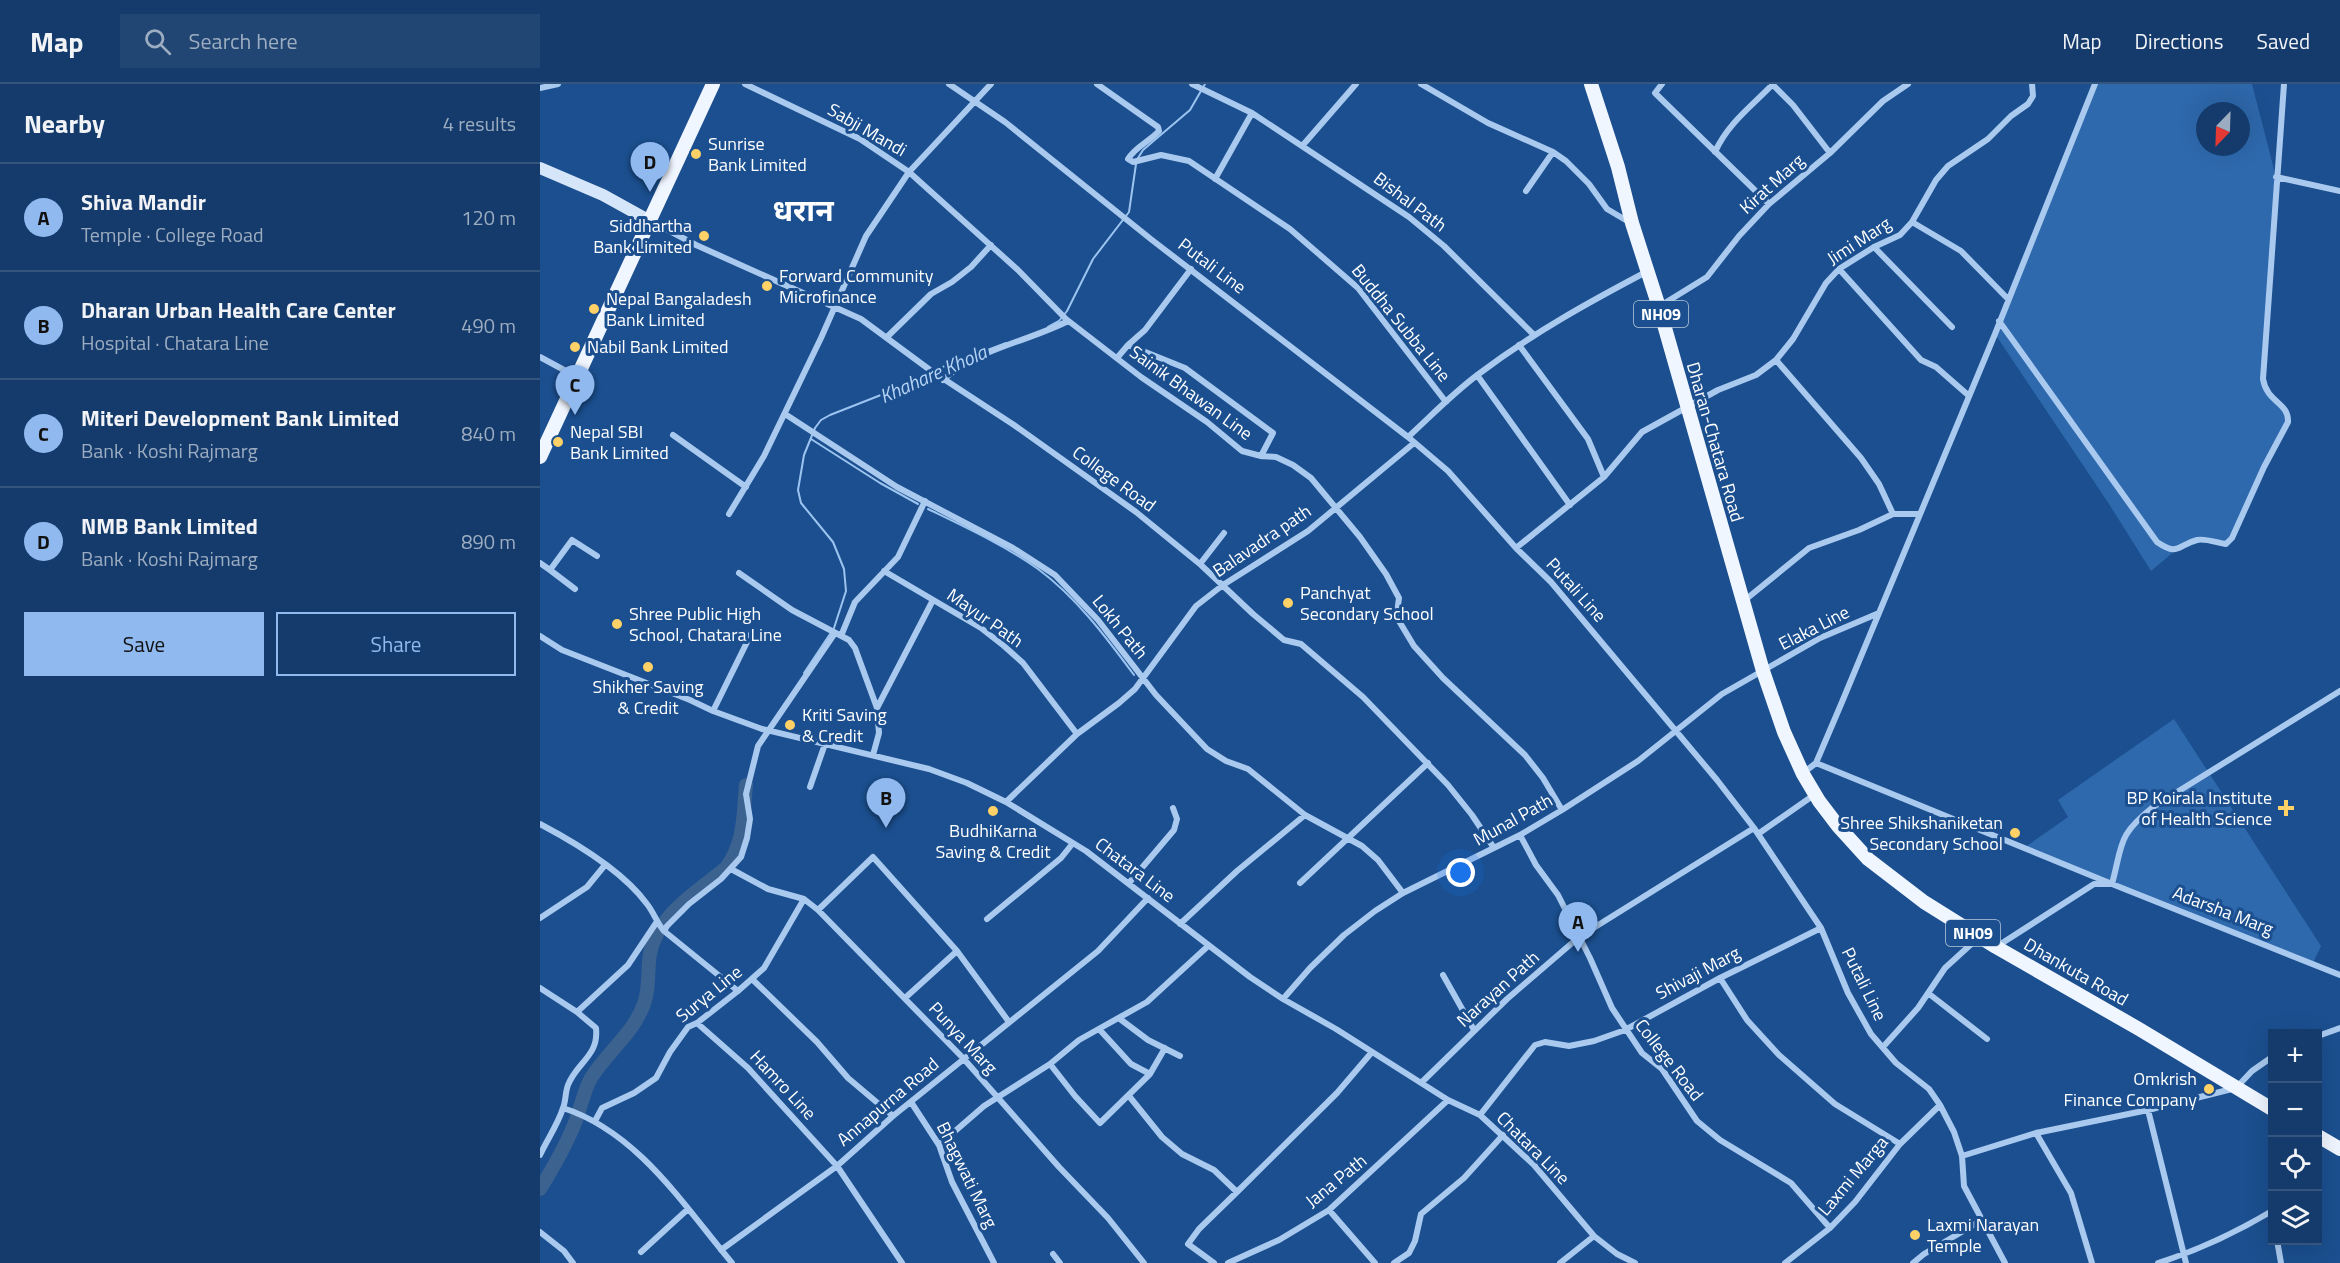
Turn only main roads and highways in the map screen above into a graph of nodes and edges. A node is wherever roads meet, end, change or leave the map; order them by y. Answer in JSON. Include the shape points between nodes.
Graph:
{"nodes":[{"id":1,"x":713,"y":84,"type":"edge"},
{"id":2,"x":1592,"y":84,"type":"edge"},
{"id":3,"x":540,"y":457,"type":"edge"},
{"id":4,"x":1763,"y":671,"type":"joint"},
{"id":5,"x":2268,"y":1107,"type":"edge"},
{"id":6,"x":2320,"y":1137,"type":"edge"},
{"id":7,"x":2340,"y":1149,"type":"edge"}],
"edges":[{"from":1,"to":3,"type":"main road"},
{"from":2,"to":4,"type":"main road","name":"Dharan-Chatara Road","number":"NH09"},
{"from":4,"to":5,"type":"main road","name":"Dhankuta Road","number":"NH09","via":[[1803,774],[1838,826],[1868,859],[1979,937]]},
{"from":6,"to":7,"type":"main road"}]}
